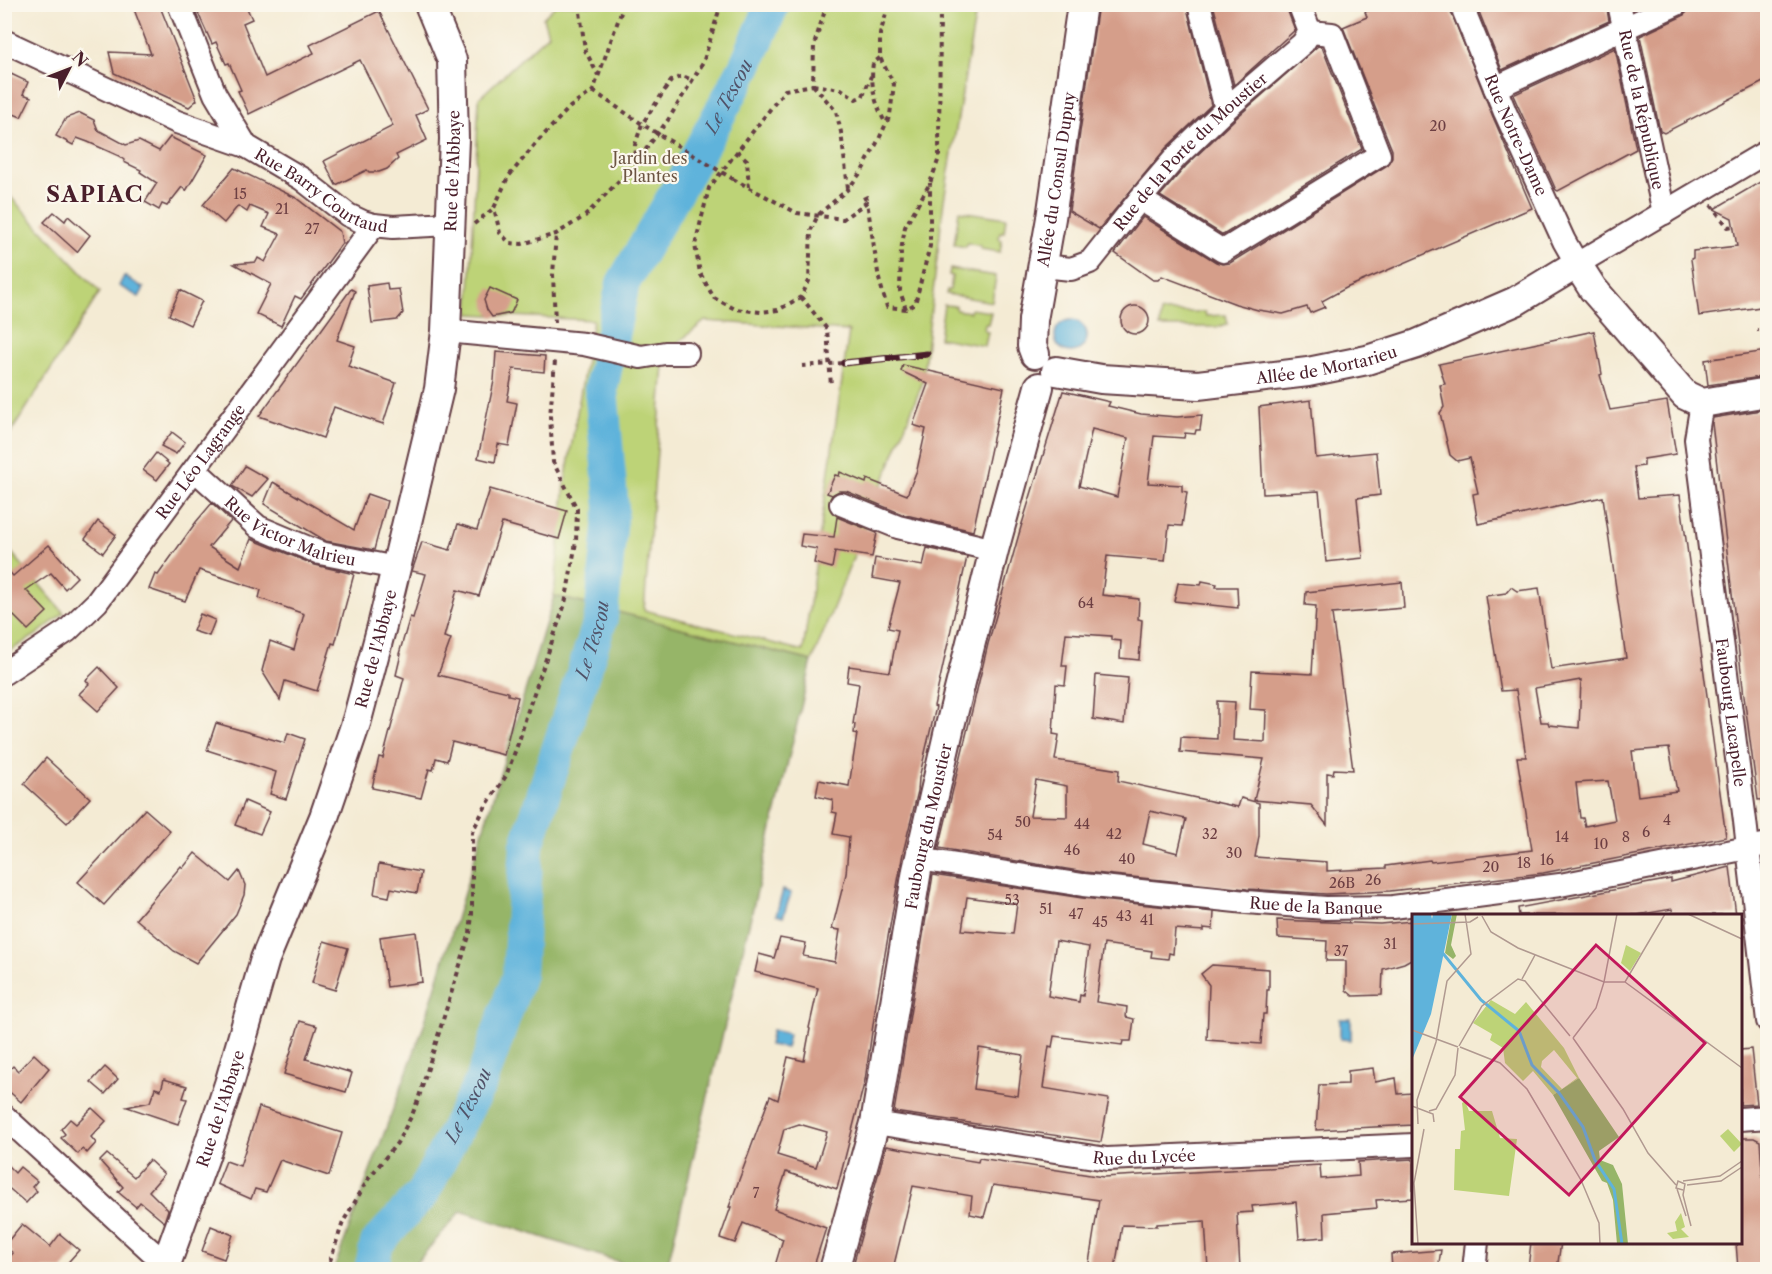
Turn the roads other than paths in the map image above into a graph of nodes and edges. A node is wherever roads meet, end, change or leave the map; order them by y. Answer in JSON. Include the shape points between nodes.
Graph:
{"nodes":[{"id":1,"x":179,"y":4,"type":"edge"},
{"id":2,"x":429,"y":4,"type":"edge"},
{"id":3,"x":1082,"y":4,"type":"edge"},
{"id":4,"x":1199,"y":4,"type":"edge"},
{"id":5,"x":1461,"y":4,"type":"edge"},
{"id":6,"x":1619,"y":4,"type":"edge"},
{"id":7,"x":1677,"y":4,"type":"edge"},
{"id":8,"x":1301,"y":5,"type":"edge"},
{"id":9,"x":1624,"y":30,"type":"junction"},
{"id":10,"x":1310,"y":32,"type":"junction"},
{"id":11,"x":4,"y":41,"type":"edge"},
{"id":12,"x":1495,"y":88,"type":"junction"},
{"id":13,"x":221,"y":105,"type":"junction"},
{"id":14,"x":1226,"y":109,"type":"junction"},
{"id":15,"x":198,"y":130,"type":"junction"},
{"id":16,"x":246,"y":147,"type":"junction"},
{"id":17,"x":1767,"y":151,"type":"edge"},
{"id":18,"x":1140,"y":199,"type":"junction"},
{"id":19,"x":1664,"y":213,"type":"junction"},
{"id":20,"x":450,"y":224,"type":"junction"},
{"id":21,"x":374,"y":225,"type":"junction"},
{"id":22,"x":1577,"y":264,"type":"junction"},
{"id":23,"x":1043,"y":266,"type":"junction"},
{"id":24,"x":446,"y":331,"type":"junction"},
{"id":25,"x":687,"y":353,"type":"dead end"},
{"id":26,"x":1043,"y":371,"type":"junction"},
{"id":27,"x":1767,"y":392,"type":"edge"},
{"id":28,"x":1702,"y":403,"type":"junction"},
{"id":29,"x":195,"y":470,"type":"junction"},
{"id":30,"x":841,"y":504,"type":"dead end"},
{"id":31,"x":994,"y":550,"type":"junction"},
{"id":32,"x":396,"y":568,"type":"junction"},
{"id":33,"x":4,"y":673,"type":"edge"},
{"id":34,"x":1758,"y":846,"type":"edge"},
{"id":35,"x":919,"y":858,"type":"junction"},
{"id":36,"x":1767,"y":1020,"type":"edge"},
{"id":37,"x":4,"y":1116,"type":"edge"},
{"id":38,"x":1767,"y":1118,"type":"edge"},
{"id":39,"x":1742,"y":1119,"type":"edge"},
{"id":40,"x":875,"y":1123,"type":"junction"},
{"id":41,"x":1412,"y":1145,"type":"edge"},
{"id":42,"x":1477,"y":1244,"type":"edge"},
{"id":43,"x":166,"y":1266,"type":"edge"},
{"id":44,"x":834,"y":1269,"type":"edge"},
{"id":45,"x":1474,"y":1269,"type":"edge"}],
"edges":[{"from":1,"to":13,"type":"street","name":"Rue Barry Courtaud"},
{"from":2,"to":20,"type":"main road","name":"Rue de l'Abbaye","via":[[452,60]]},
{"from":3,"to":23,"type":"main road","name":"Allée du Consul Dupuy"},
{"from":4,"to":14,"type":"street"},
{"from":5,"to":12,"type":"street","name":"Rue Notre-Dame"},
{"from":6,"to":9,"type":"street","name":"Rue de la République"},
{"from":7,"to":9,"type":"street"},
{"from":8,"to":10,"type":"street"},
{"from":9,"to":12,"type":"street"},
{"from":9,"to":19,"type":"street","name":"Rue de la République"},
{"from":10,"to":14,"type":"street","name":"Rue de la Porte du Moustier","via":[[1303,43]]},
{"from":10,"to":18,"type":"street","via":[[1332,34],[1379,155],[1223,251]]},
{"from":11,"to":15,"type":"street"},
{"from":12,"to":22,"type":"street","name":"Rue Notre-Dame"},
{"from":13,"to":15,"type":"street","via":[[211,122]]},
{"from":13,"to":16,"type":"street","name":"Rue Barry Courtaud"},
{"from":14,"to":18,"type":"street","name":"Rue de la Porte du Moustier"},
{"from":15,"to":16,"type":"street"},
{"from":16,"to":21,"type":"street","name":"Rue Barry Courtaud","via":[[302,179],[348,215]]},
{"from":17,"to":19,"type":"street"},
{"from":18,"to":23,"type":"street","name":"Rue de la Porte du Moustier","via":[[1090,262],[1071,269]]},
{"from":19,"to":22,"type":"street"},
{"from":20,"to":21,"type":"street","name":"Rue Barry Courtaud"},
{"from":20,"to":24,"type":"main road","name":"Rue de l'Abbaye"},
{"from":21,"to":29,"type":"street","name":"Rue Léo Lagrange"},
{"from":22,"to":26,"type":"main road","name":"Allée de Mortarieu","via":[[1516,301],[1417,344],[1320,370],[1198,384],[1101,379]]},
{"from":22,"to":28,"type":"main road","via":[[1593,289],[1685,395]]},
{"from":23,"to":26,"type":"main road","name":"Allée du Consul Dupuy","via":[[1032,346]]},
{"from":24,"to":25,"type":"street","via":[[584,344],[641,357]]},
{"from":24,"to":32,"type":"main road","name":"Rue de l'Abbaye","via":[[440,389]]},
{"from":26,"to":31,"type":"main road","name":"Faubourg du Moustier"},
{"from":27,"to":28,"type":"main road"},
{"from":28,"to":34,"type":"street","name":"Faubourg Lacapelle","via":[[1696,439]]},
{"from":29,"to":32,"type":"street","name":"Rue Victor Malrieu","via":[[258,527],[320,553]]},
{"from":29,"to":33,"type":"street","name":"Rue Léo Lagrange","via":[[97,602],[67,631]]},
{"from":30,"to":31,"type":"street","via":[[898,527]]},
{"from":31,"to":35,"type":"main road","name":"Faubourg du Moustier"},
{"from":32,"to":43,"type":"main road","name":"Rue de l'Abbaye","via":[[349,746],[265,959],[229,1084]]},
{"from":34,"to":35,"type":"street","name":"Rue de la Banque","via":[[1560,885],[1477,897],[1382,907],[1326,908],[1083,885]]},
{"from":34,"to":36,"type":"street","name":"Faubourg Lacapelle"},
{"from":35,"to":40,"type":"main road","name":"Faubourg du Moustier"},
{"from":37,"to":43,"type":"street"},
{"from":38,"to":39,"type":"street"},
{"from":40,"to":41,"type":"street","name":"Rue du Lycée","via":[[1107,1159]]},
{"from":40,"to":44,"type":"main road","name":"Faubourg du Moustier"},
{"from":42,"to":45,"type":"street"}]}
